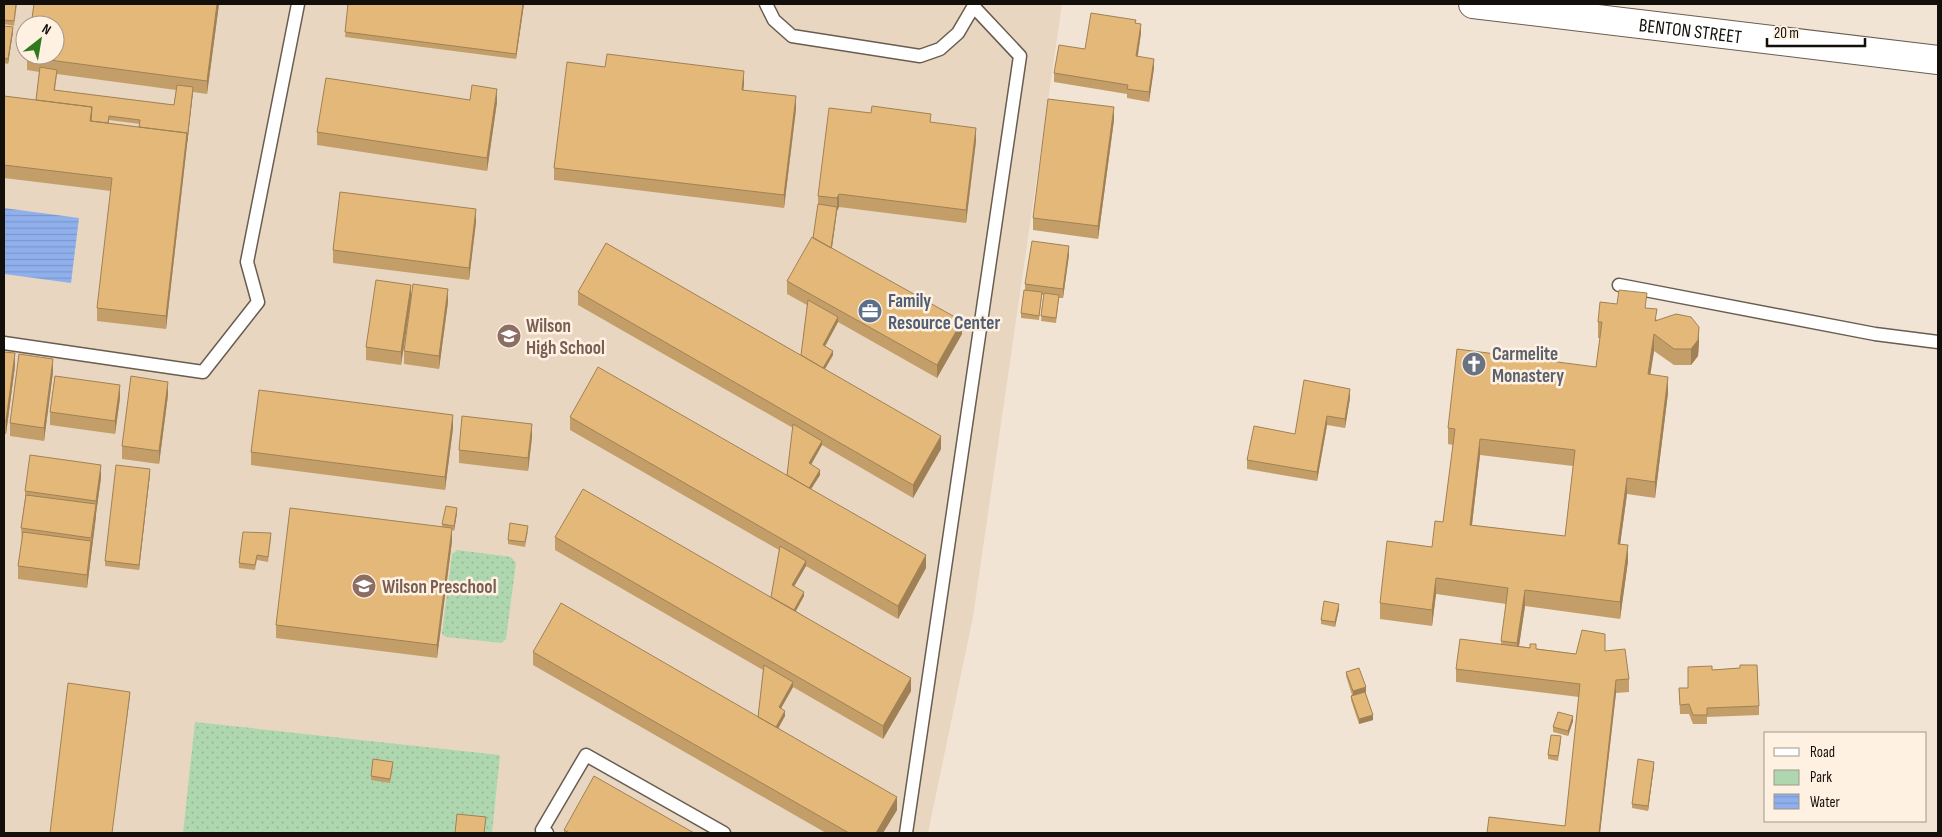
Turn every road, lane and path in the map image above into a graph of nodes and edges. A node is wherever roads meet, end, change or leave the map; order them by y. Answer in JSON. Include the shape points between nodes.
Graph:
{"nodes":[{"id":1,"x":298,"y":4,"type":"edge"},
{"id":2,"x":766,"y":4,"type":"edge"},
{"id":3,"x":1473,"y":4,"type":"edge"},
{"id":4,"x":974,"y":5,"type":"edge"},
{"id":5,"x":1938,"y":60,"type":"edge"},
{"id":6,"x":1619,"y":285,"type":"dead end"},
{"id":7,"x":1938,"y":342,"type":"edge"},
{"id":8,"x":4,"y":343,"type":"edge"},
{"id":9,"x":547,"y":833,"type":"edge"},
{"id":10,"x":724,"y":833,"type":"edge"},
{"id":11,"x":906,"y":833,"type":"edge"}],
"edges":[{"from":1,"to":8,"type":"lane","via":[[247,262],[258,302],[203,372]]},
{"from":2,"to":4,"type":"lane","via":[[774,20],[792,36],[920,56],[940,49],[958,33]]},
{"from":3,"to":5,"type":"main road","name":"BENTON STREET"},
{"from":4,"to":11,"type":"lane","via":[[1020,56]]},
{"from":6,"to":7,"type":"lane","via":[[1875,334]]},
{"from":9,"to":10,"type":"lane","via":[[542,830],[586,755]]}]}
